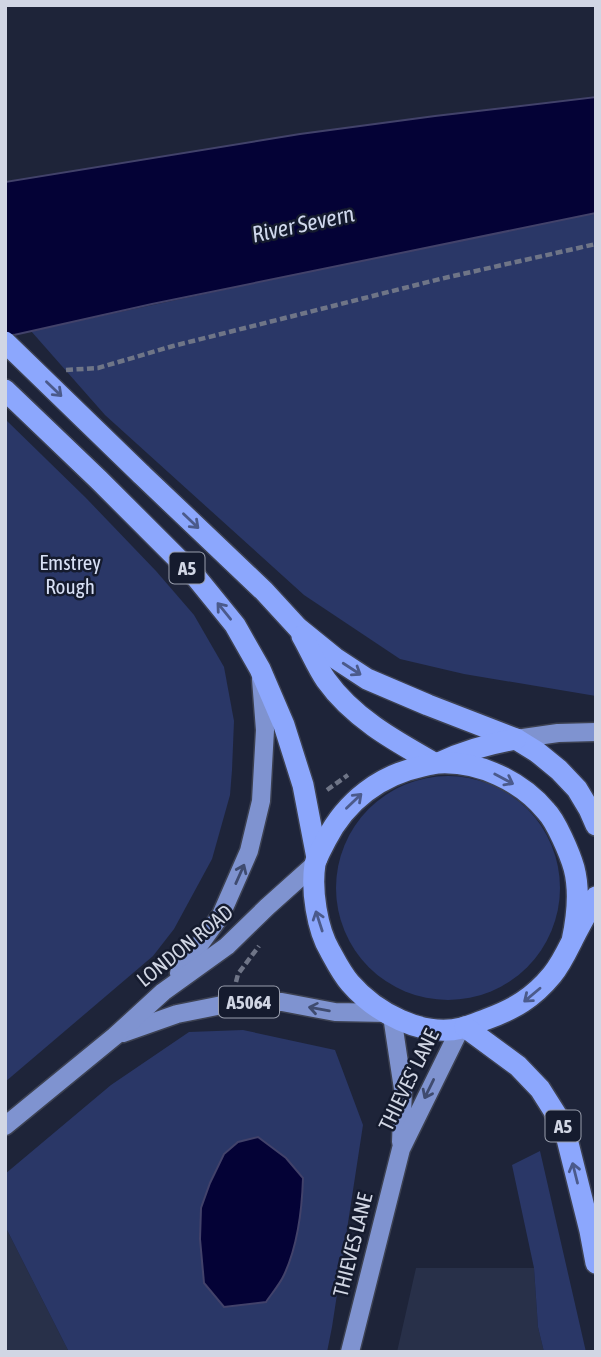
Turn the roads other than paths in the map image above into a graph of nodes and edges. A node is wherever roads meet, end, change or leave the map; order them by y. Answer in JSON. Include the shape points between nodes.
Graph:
{"nodes":[{"id":1,"x":5,"y":342,"type":"edge"},
{"id":2,"x":5,"y":390,"type":"edge"},
{"id":3,"x":298,"y":628,"type":"junction"},
{"id":4,"x":261,"y":669,"type":"junction"},
{"id":5,"x":596,"y":732,"type":"edge"},
{"id":6,"x":516,"y":739,"type":"junction"},
{"id":7,"x":436,"y":763,"type":"junction"},
{"id":8,"x":596,"y":825,"type":"edge"},
{"id":9,"x":316,"y":861,"type":"junction"},
{"id":10,"x":596,"y":897,"type":"edge"},
{"id":11,"x":572,"y":941,"type":"junction"},
{"id":12,"x":163,"y":992,"type":"junction"},
{"id":13,"x":389,"y":1015,"type":"junction"},
{"id":14,"x":462,"y":1028,"type":"junction"},
{"id":15,"x":115,"y":1036,"type":"junction"},
{"id":16,"x":5,"y":1126,"type":"edge"},
{"id":17,"x":401,"y":1149,"type":"junction"},
{"id":18,"x":596,"y":1263,"type":"edge"},
{"id":19,"x":350,"y":1352,"type":"edge"}],
"edges":[{"from":1,"to":3,"type":"highway","number":"A5","one_way":true,"bridge":true},
{"from":4,"to":2,"type":"highway","number":"A5","one_way":true,"via":[[235,625],[196,577]]},
{"from":3,"to":6,"type":"highway","number":"A5","one_way":true,"via":[[367,679]]},
{"from":3,"to":7,"type":"highway","via":[[326,680],[349,705],[390,738]]},
{"from":4,"to":9,"type":"highway","number":"A5","via":[[303,785]]},
{"from":12,"to":4,"type":"main road","one_way":true,"via":[[221,915],[249,851],[261,801],[265,730]]},
{"from":5,"to":6,"type":"main road"},
{"from":6,"to":7,"type":"highway","via":[[486,744]]},
{"from":6,"to":8,"type":"highway","via":[[577,789]]},
{"from":9,"to":7,"type":"highway","one_way":true,"via":[[344,811],[364,792],[411,768]]},
{"from":7,"to":11,"type":"highway","one_way":true,"via":[[499,775],[548,812],[575,869],[577,909]]},
{"from":9,"to":12,"type":"main road","name":"LONDON ROAD","number":"A5064","via":[[227,946]]},
{"from":13,"to":9,"type":"highway","one_way":true,"via":[[348,981],[328,948],[315,910]]},
{"from":10,"to":11,"type":"highway"},
{"from":11,"to":14,"type":"highway","one_way":true,"via":[[553,974],[521,1004]]},
{"from":12,"to":15,"type":"main road","name":"LONDON ROAD","number":"A5064"},
{"from":13,"to":14,"type":"highway","via":[[433,1029]]},
{"from":13,"to":15,"type":"main road","name":"LONDON ROAD","number":"A5064","one_way":true,"via":[[335,1012],[282,1002],[237,1002],[177,1014]]},
{"from":13,"to":17,"type":"main road","name":"THIEVES' LANE","via":[[402,1089]]},
{"from":14,"to":17,"type":"main road","name":"THIEVES' LANE","one_way":true},
{"from":18,"to":14,"type":"highway","number":"A5","one_way":true,"via":[[564,1127],[540,1089],[518,1066]]},
{"from":15,"to":16,"type":"main road","name":"LONDON ROAD","number":"A5064"},
{"from":17,"to":19,"type":"main road","name":"THIEVES LANE"}]}
